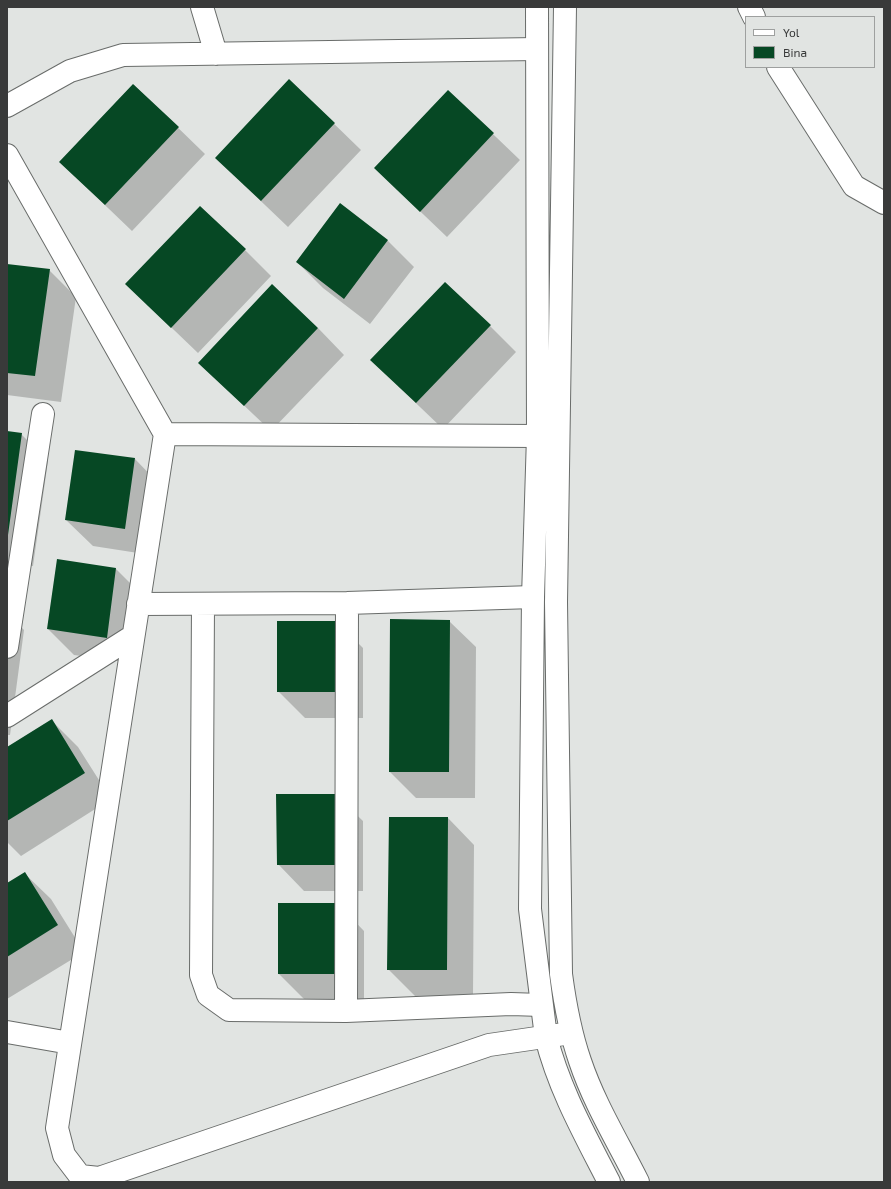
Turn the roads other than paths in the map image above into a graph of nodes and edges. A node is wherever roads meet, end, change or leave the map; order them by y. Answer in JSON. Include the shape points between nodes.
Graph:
{"nodes":[{"id":1,"x":202,"y":7,"type":"edge"},
{"id":2,"x":537,"y":7,"type":"edge"},
{"id":3,"x":565,"y":7,"type":"edge"},
{"id":4,"x":749,"y":7,"type":"edge"},
{"id":5,"x":754,"y":16,"type":"edge"},
{"id":6,"x":537,"y":49,"type":"junction"},
{"id":7,"x":216,"y":54,"type":"junction"},
{"id":8,"x":779,"y":68,"type":"edge"},
{"id":9,"x":7,"y":106,"type":"edge"},
{"id":10,"x":7,"y":155,"type":"edge"},
{"id":11,"x":884,"y":202,"type":"edge"},
{"id":12,"x":44,"y":414,"type":"dead end"},
{"id":13,"x":165,"y":434,"type":"junction"},
{"id":14,"x":538,"y":436,"type":"junction"},
{"id":15,"x":533,"y":597,"type":"junction"},
{"id":16,"x":347,"y":603,"type":"junction"},
{"id":17,"x":138,"y":604,"type":"junction"},
{"id":18,"x":203,"y":604,"type":"junction"},
{"id":19,"x":134,"y":636,"type":"junction"},
{"id":20,"x":7,"y":647,"type":"edge"},
{"id":21,"x":7,"y":716,"type":"edge"},
{"id":22,"x":541,"y":1005,"type":"junction"},
{"id":23,"x":346,"y":1010,"type":"junction"},
{"id":24,"x":7,"y":1032,"type":"edge"},
{"id":25,"x":571,"y":1032,"type":"junction"},
{"id":26,"x":546,"y":1037,"type":"junction"},
{"id":27,"x":70,"y":1043,"type":"junction"},
{"id":28,"x":609,"y":1182,"type":"edge"},
{"id":29,"x":638,"y":1182,"type":"edge"}],
"edges":[{"from":1,"to":7,"type":"street"},
{"from":2,"to":6,"type":"street"},
{"from":3,"to":25,"type":"street","via":[[556,602],[560,945],[562,981]]},
{"from":4,"to":5,"type":"street"},
{"from":6,"to":7,"type":"street"},
{"from":6,"to":14,"type":"street"},
{"from":7,"to":9,"type":"street","via":[[123,55],[70,71]]},
{"from":8,"to":11,"type":"street","via":[[854,186]]},
{"from":10,"to":13,"type":"street"},
{"from":12,"to":20,"type":"street"},
{"from":13,"to":14,"type":"street"},
{"from":13,"to":17,"type":"street"},
{"from":14,"to":15,"type":"street"},
{"from":15,"to":16,"type":"street"},
{"from":15,"to":22,"type":"street","via":[[530,909]]},
{"from":16,"to":18,"type":"street"},
{"from":16,"to":23,"type":"street"},
{"from":17,"to":18,"type":"street"},
{"from":17,"to":19,"type":"street"},
{"from":18,"to":23,"type":"street","via":[[202,974],[208,995],[229,1010]]},
{"from":19,"to":21,"type":"street"},
{"from":19,"to":27,"type":"street"},
{"from":22,"to":23,"type":"street"},
{"from":22,"to":26,"type":"street"},
{"from":24,"to":27,"type":"street"},
{"from":25,"to":26,"type":"street"},
{"from":25,"to":29,"type":"street","via":[[591,1089]]},
{"from":26,"to":27,"type":"street","via":[[489,1046],[99,1178],[80,1176],[64,1155],[57,1128]]},
{"from":26,"to":28,"type":"street","via":[[561,1086]]}]}
